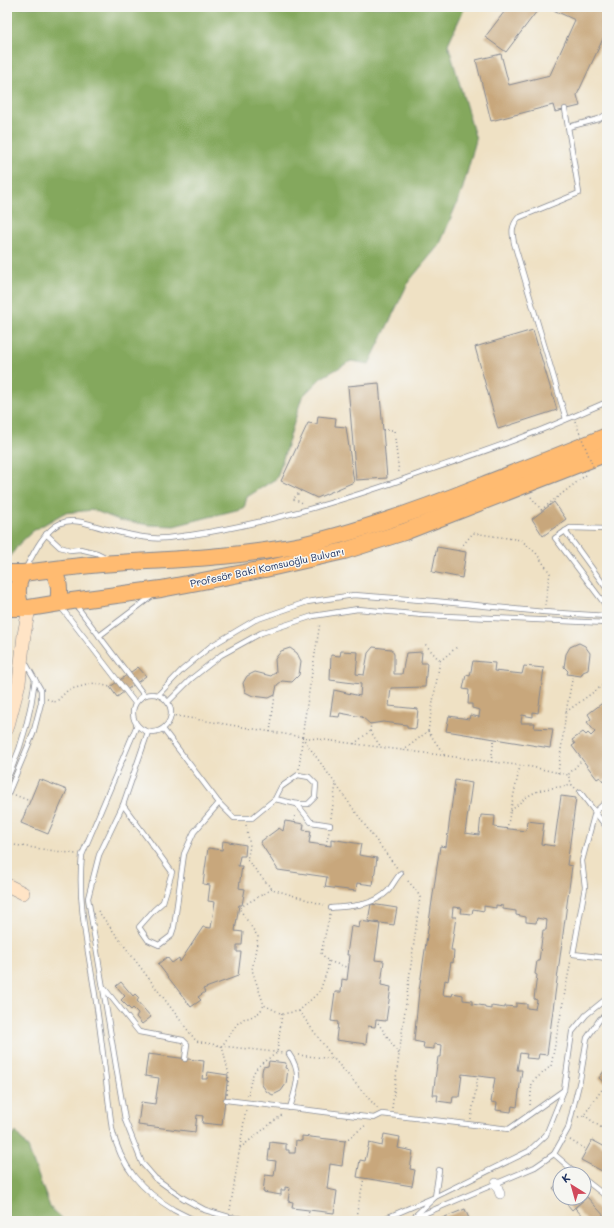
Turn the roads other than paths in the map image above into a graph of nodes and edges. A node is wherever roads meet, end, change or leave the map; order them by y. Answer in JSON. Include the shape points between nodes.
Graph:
{"nodes":[{"id":1,"x":565,"y":109,"type":"dead end"},
{"id":2,"x":607,"y":114,"type":"edge"},
{"id":3,"x":568,"y":127,"type":"junction"},
{"id":4,"x":607,"y":402,"type":"edge"},
{"id":5,"x":566,"y":419,"type":"junction"},
{"id":6,"x":607,"y":436,"type":"edge"},
{"id":7,"x":607,"y":453,"type":"edge"},
{"id":8,"x":607,"y":529,"type":"edge"},
{"id":9,"x":565,"y":531,"type":"junction"},
{"id":10,"x":46,"y":534,"type":"junction"},
{"id":11,"x":116,"y":563,"type":"junction"},
{"id":12,"x":52,"y":570,"type":"junction"},
{"id":13,"x":15,"y":573,"type":"edge"},
{"id":14,"x":161,"y":589,"type":"junction"},
{"id":15,"x":607,"y":589,"type":"edge"},
{"id":16,"x":65,"y":602,"type":"junction"},
{"id":17,"x":607,"y":607,"type":"edge"},
{"id":18,"x":19,"y":608,"type":"edge"},
{"id":19,"x":607,"y":616,"type":"edge"},
{"id":20,"x":607,"y":623,"type":"edge"},
{"id":21,"x":98,"y":636,"type":"junction"},
{"id":22,"x":21,"y":658,"type":"junction"},
{"id":23,"x":36,"y":679,"type":"junction"},
{"id":24,"x":144,"y":695,"type":"junction"},
{"id":25,"x":158,"y":695,"type":"junction"},
{"id":26,"x":168,"y":702,"type":"junction"},
{"id":27,"x":135,"y":703,"type":"junction"},
{"id":28,"x":137,"y":725,"type":"junction"},
{"id":29,"x":163,"y":728,"type":"junction"},
{"id":30,"x":7,"y":729,"type":"edge"},
{"id":31,"x":148,"y":732,"type":"junction"},
{"id":32,"x":7,"y":779,"type":"edge"},
{"id":33,"x":580,"y":792,"type":"road end"},
{"id":34,"x":8,"y":794,"type":"edge"},
{"id":35,"x":275,"y":799,"type":"junction"},
{"id":36,"x":607,"y":801,"type":"edge"},
{"id":37,"x":219,"y":803,"type":"junction"},
{"id":38,"x":297,"y":804,"type":"junction"},
{"id":39,"x":122,"y":805,"type":"junction"},
{"id":40,"x":595,"y":812,"type":"junction"},
{"id":41,"x":330,"y":825,"type":"road end"},
{"id":42,"x":607,"y":828,"type":"edge"},
{"id":43,"x":401,"y":873,"type":"road end"},
{"id":44,"x":7,"y":885,"type":"edge"},
{"id":45,"x":23,"y":893,"type":"dead end"},
{"id":46,"x":331,"y":908,"type":"road end"},
{"id":47,"x":607,"y":958,"type":"edge"},
{"id":48,"x":103,"y":987,"type":"junction"},
{"id":49,"x":607,"y":998,"type":"edge"},
{"id":50,"x":607,"y":1014,"type":"edge"},
{"id":51,"x":289,"y":1054,"type":"road end"},
{"id":52,"x":185,"y":1059,"type":"dead end"},
{"id":53,"x":564,"y":1090,"type":"junction"},
{"id":54,"x":226,"y":1100,"type":"road end"},
{"id":55,"x":290,"y":1108,"type":"junction"},
{"id":56,"x":554,"y":1154,"type":"junction"},
{"id":57,"x":568,"y":1166,"type":"edge"},
{"id":58,"x":439,"y":1170,"type":"dead end"},
{"id":59,"x":496,"y":1183,"type":"junction"},
{"id":60,"x":592,"y":1185,"type":"edge"},
{"id":61,"x":500,"y":1194,"type":"dead end"},
{"id":62,"x":435,"y":1197,"type":"junction"},
{"id":63,"x":607,"y":1197,"type":"edge"},
{"id":64,"x":413,"y":1220,"type":"edge"},
{"id":65,"x":196,"y":1221,"type":"edge"},
{"id":66,"x":257,"y":1221,"type":"edge"},
{"id":67,"x":379,"y":1221,"type":"edge"},
{"id":68,"x":407,"y":1221,"type":"edge"}],
"edges":[{"from":1,"to":3,"type":"lane"},
{"from":2,"to":3,"type":"lane","via":[[600,119]]},
{"from":3,"to":5,"type":"lane","via":[[579,193],[518,218],[513,224],[512,232]]},
{"from":4,"to":5,"type":"lane"},
{"from":5,"to":10,"type":"lane","via":[[400,481],[343,499],[226,529],[153,539],[69,521],[61,523]]},
{"from":6,"to":11,"type":"highway","name":"Profesör Baki Komsuoğlu Bulvarı","via":[[439,502],[321,540],[252,553]]},
{"from":7,"to":14,"type":"highway","name":"Profesör Baki Komsuoğlu Bulvarı","via":[[404,532],[265,569]]},
{"from":8,"to":9,"type":"lane","via":[[570,528]]},
{"from":9,"to":15,"type":"lane"},
{"from":9,"to":17,"type":"lane","via":[[555,538]]},
{"from":10,"to":11,"type":"lane","via":[[60,546],[70,550],[97,553]]},
{"from":10,"to":13,"type":"lane","via":[[32,555]]},
{"from":11,"to":12,"type":"highway","name":"Profesör Baki Komsuoğlu Bulvarı"},
{"from":12,"to":13,"type":"highway","name":"Profesör Baki Komsuoğlu Bulvarı"},
{"from":12,"to":16,"type":"highway"},
{"from":13,"to":18,"type":"highway","via":[[19,580]]},
{"from":14,"to":16,"type":"highway","name":"Profesör Baki Komsuoğlu Bulvarı"},
{"from":14,"to":21,"type":"lane"},
{"from":16,"to":18,"type":"highway","name":"Profesör Baki Komsuoğlu Bulvarı"},
{"from":16,"to":21,"type":"lane"},
{"from":16,"to":27,"type":"lane"},
{"from":18,"to":22,"type":"main road","via":[[24,635]]},
{"from":19,"to":25,"type":"lane","via":[[354,595],[306,602],[255,620],[211,646],[182,670]]},
{"from":20,"to":26,"type":"lane","via":[[358,609],[314,616],[261,633],[221,655]]},
{"from":21,"to":24,"type":"lane"},
{"from":22,"to":23,"type":"lane"},
{"from":22,"to":30,"type":"main road","via":[[19,683]]},
{"from":23,"to":32,"type":"lane","via":[[33,702],[23,737]]},
{"from":23,"to":34,"type":"lane","via":[[42,690],[41,704]]},
{"from":24,"to":25,"type":"lane"},
{"from":24,"to":27,"type":"lane"},
{"from":25,"to":26,"type":"lane"},
{"from":26,"to":29,"type":"lane","via":[[171,708],[170,721]]},
{"from":27,"to":28,"type":"lane","via":[[133,714]]},
{"from":28,"to":31,"type":"lane"},
{"from":28,"to":65,"type":"lane","via":[[82,855],[82,905],[115,1143],[136,1179],[148,1192]]},
{"from":29,"to":31,"type":"lane"},
{"from":29,"to":37,"type":"lane"},
{"from":31,"to":39,"type":"lane"},
{"from":33,"to":40,"type":"lane"},
{"from":35,"to":37,"type":"lane","via":[[252,818],[234,818]]},
{"from":35,"to":38,"type":"lane"},
{"from":35,"to":38,"type":"lane","via":[[281,787],[298,775],[309,777],[316,784],[315,797],[308,804]]},
{"from":36,"to":40,"type":"lane"},
{"from":37,"to":39,"type":"lane","via":[[194,832],[184,854],[174,927],[171,936],[159,944],[148,940],[139,927],[163,902],[172,872]]},
{"from":38,"to":41,"type":"lane","via":[[311,822]]},
{"from":39,"to":48,"type":"lane","via":[[99,855],[88,898]]},
{"from":40,"to":42,"type":"lane"},
{"from":40,"to":47,"type":"lane","via":[[582,861],[585,888],[573,954]]},
{"from":43,"to":46,"type":"lane","via":[[380,898],[358,906]]},
{"from":44,"to":45,"type":"main road"},
{"from":48,"to":52,"type":"lane","via":[[139,1032],[183,1040],[186,1044]]},
{"from":48,"to":66,"type":"lane","via":[[125,1120],[142,1163],[155,1178],[205,1210]]},
{"from":49,"to":53,"type":"lane","via":[[586,1015],[572,1032]]},
{"from":50,"to":56,"type":"lane","via":[[586,1038],[580,1080],[568,1129]]},
{"from":51,"to":55,"type":"lane","via":[[298,1075]]},
{"from":53,"to":55,"type":"lane","via":[[509,1129],[382,1114],[374,1118]]},
{"from":53,"to":62,"type":"lane","via":[[546,1135],[529,1151]]},
{"from":54,"to":55,"type":"lane"},
{"from":56,"to":57,"type":"lane"},
{"from":56,"to":59,"type":"lane","via":[[535,1167]]},
{"from":58,"to":62,"type":"lane"},
{"from":59,"to":61,"type":"street"},
{"from":59,"to":64,"type":"lane"},
{"from":60,"to":63,"type":"lane"},
{"from":62,"to":64,"type":"lane"},
{"from":62,"to":67,"type":"lane"},
{"from":64,"to":68,"type":"lane"}]}
